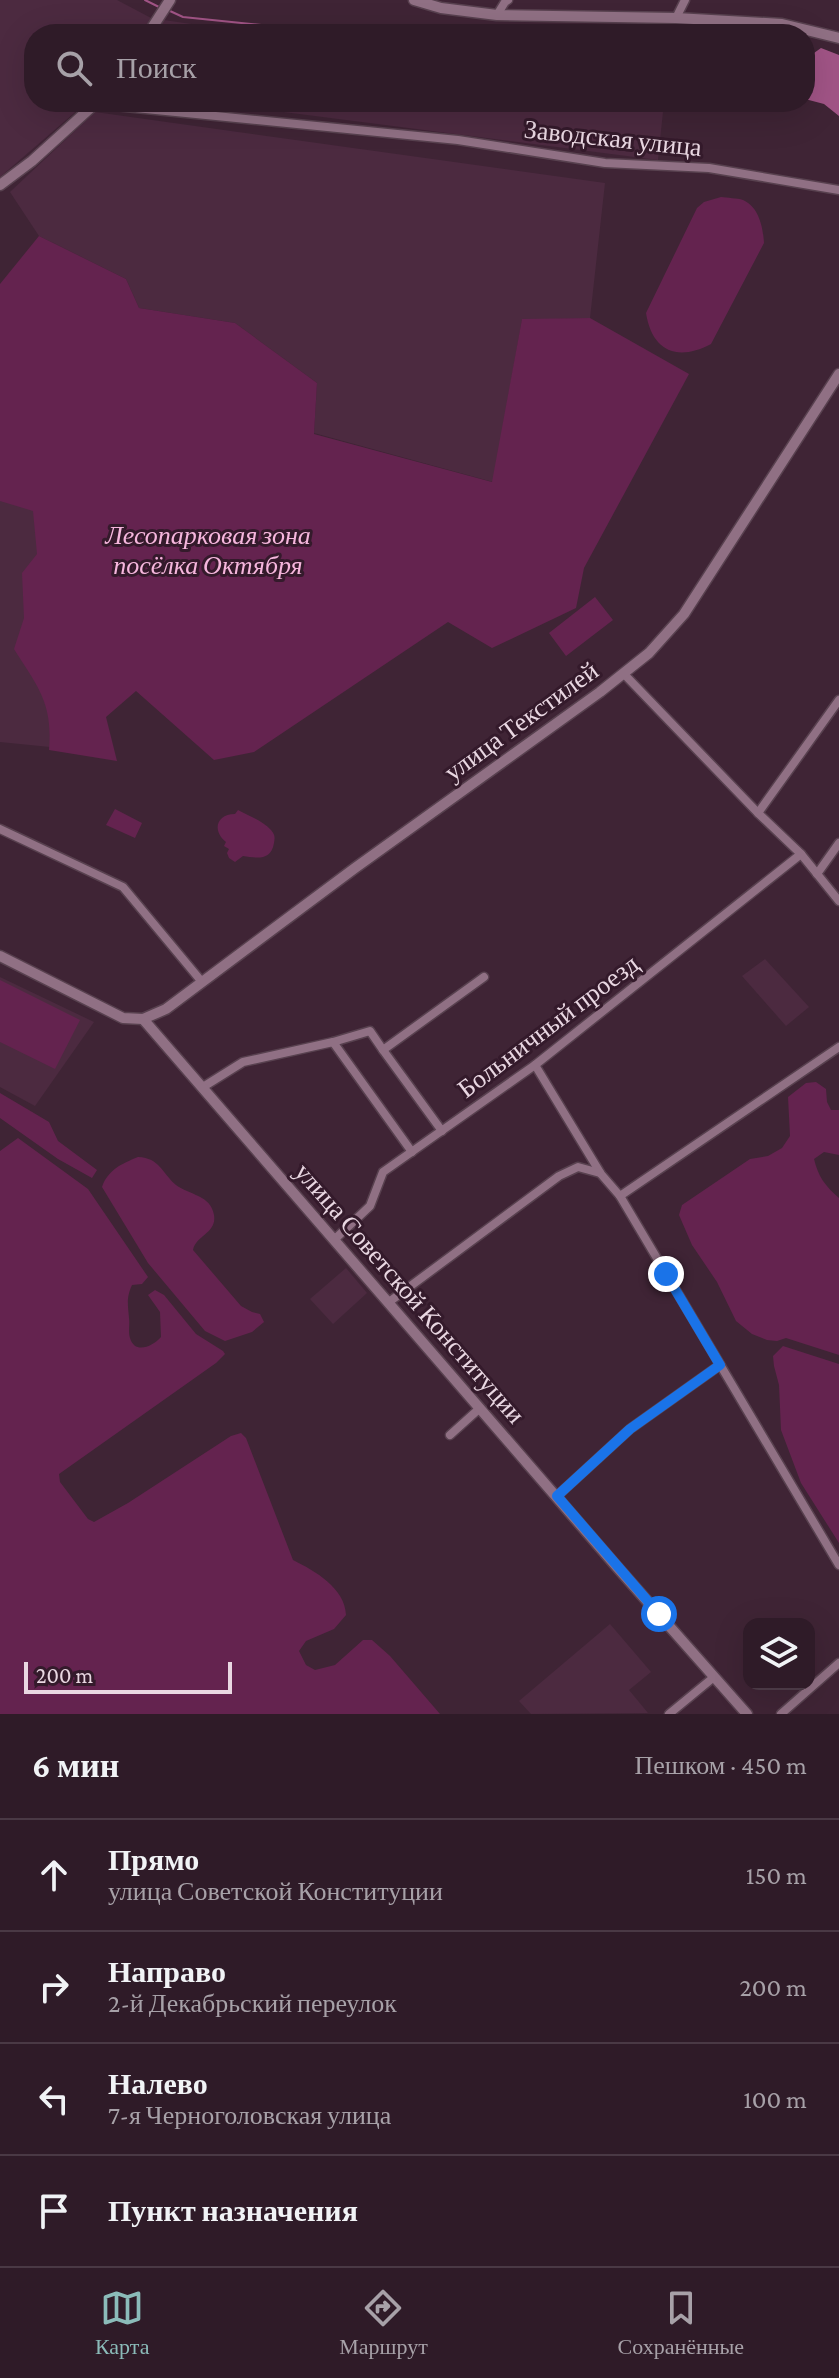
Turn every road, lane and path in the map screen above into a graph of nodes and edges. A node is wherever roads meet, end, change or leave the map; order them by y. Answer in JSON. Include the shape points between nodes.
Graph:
{"nodes":[{"id":1,"x":170,"y":0,"type":"edge"},
{"id":2,"x":414,"y":0,"type":"edge"},
{"id":3,"x":508,"y":0,"type":"edge"},
{"id":4,"x":685,"y":0,"type":"edge"},
{"id":5,"x":497,"y":15,"type":"junction"},
{"id":6,"x":676,"y":18,"type":"junction"},
{"id":7,"x":154,"y":24,"type":"edge"},
{"id":8,"x":782,"y":24,"type":"edge"},
{"id":9,"x":815,"y":32,"type":"edge"},
{"id":10,"x":839,"y":38,"type":"edge"},
{"id":11,"x":86,"y":112,"type":"edge"},
{"id":12,"x":184,"y":112,"type":"edge"},
{"id":13,"x":0,"y":185,"type":"edge"},
{"id":14,"x":839,"y":190,"type":"edge"},
{"id":15,"x":837,"y":382,"type":"edge"},
{"id":16,"x":624,"y":674,"type":"junction"},
{"id":17,"x":839,"y":700,"type":"edge"},
{"id":18,"x":758,"y":813,"type":"junction"},
{"id":19,"x":0,"y":829,"type":"edge"},
{"id":20,"x":839,"y":843,"type":"edge"},
{"id":21,"x":801,"y":854,"type":"junction"},
{"id":22,"x":817,"y":874,"type":"junction"},
{"id":23,"x":839,"y":901,"type":"edge"},
{"id":24,"x":0,"y":956,"type":"edge"},
{"id":25,"x":484,"y":977,"type":"dead end"},
{"id":26,"x":202,"y":982,"type":"junction"},
{"id":27,"x":143,"y":1019,"type":"junction"},
{"id":28,"x":333,"y":1042,"type":"junction"},
{"id":29,"x":839,"y":1047,"type":"edge"},
{"id":30,"x":383,"y":1050,"type":"junction"},
{"id":31,"x":535,"y":1065,"type":"junction"},
{"id":32,"x":203,"y":1087,"type":"junction"},
{"id":33,"x":442,"y":1131,"type":"junction"},
{"id":34,"x":412,"y":1152,"type":"junction"},
{"id":35,"x":601,"y":1174,"type":"junction"},
{"id":36,"x":620,"y":1196,"type":"junction"},
{"id":37,"x":335,"y":1239,"type":"junction"},
{"id":38,"x":389,"y":1302,"type":"junction"},
{"id":39,"x":720,"y":1365,"type":"junction"},
{"id":40,"x":480,"y":1408,"type":"junction"},
{"id":41,"x":450,"y":1435,"type":"dead end"},
{"id":42,"x":557,"y":1496,"type":"junction"},
{"id":43,"x":839,"y":1565,"type":"edge"},
{"id":44,"x":839,"y":1663,"type":"edge"},
{"id":45,"x":714,"y":1677,"type":"junction"},
{"id":46,"x":669,"y":1714,"type":"edge"},
{"id":47,"x":747,"y":1714,"type":"edge"},
{"id":48,"x":781,"y":1714,"type":"edge"}],
"edges":[{"from":1,"to":7,"type":"street"},
{"from":2,"to":5,"type":"street"},
{"from":3,"to":5,"type":"street"},
{"from":4,"to":6,"type":"street"},
{"from":5,"to":6,"type":"street"},
{"from":6,"to":8,"type":"street"},
{"from":9,"to":10,"type":"street"},
{"from":11,"to":13,"type":"street"},
{"from":12,"to":14,"type":"street","name":"Заводская улица","via":[[458,140],[605,163],[709,168]]},
{"from":15,"to":16,"type":"street","name":"улица Текстилей","via":[[684,614]]},
{"from":16,"to":18,"type":"street"},
{"from":16,"to":26,"type":"street","name":"улица Текстилей"},
{"from":17,"to":18,"type":"street"},
{"from":18,"to":21,"type":"street"},
{"from":19,"to":26,"type":"street","via":[[123,887]]},
{"from":20,"to":22,"type":"street"},
{"from":21,"to":22,"type":"street"},
{"from":21,"to":31,"type":"street","name":"Больничный проезд"},
{"from":22,"to":23,"type":"street"},
{"from":24,"to":27,"type":"street","via":[[112,1014]]},
{"from":25,"to":30,"type":"street"},
{"from":26,"to":27,"type":"street","name":"улица Текстилей"},
{"from":27,"to":32,"type":"street","name":"улица Советской Конституции"},
{"from":28,"to":30,"type":"street","via":[[370,1031]]},
{"from":28,"to":32,"type":"street","via":[[243,1062]]},
{"from":28,"to":34,"type":"street"},
{"from":29,"to":36,"type":"street"},
{"from":30,"to":33,"type":"street"},
{"from":31,"to":33,"type":"street","name":"Больничный проезд"},
{"from":31,"to":35,"type":"street"},
{"from":32,"to":37,"type":"street","name":"улица Советской Конституции"},
{"from":33,"to":34,"type":"street","name":"Больничный проезд"},
{"from":34,"to":37,"type":"street","name":"Больничный проезд","via":[[383,1172],[370,1206]]},
{"from":35,"to":36,"type":"street"},
{"from":35,"to":38,"type":"street","via":[[578,1167],[559,1176]]},
{"from":36,"to":39,"type":"street"},
{"from":37,"to":38,"type":"street","name":"улица Советской Конституции"},
{"from":38,"to":40,"type":"street","name":"улица Советской Конституции"},
{"from":39,"to":42,"type":"street","via":[[630,1429]]},
{"from":39,"to":43,"type":"street"},
{"from":40,"to":41,"type":"street"},
{"from":40,"to":42,"type":"street","name":"улица Советской Конституции"},
{"from":42,"to":45,"type":"street","name":"улица Советской Конституции"},
{"from":44,"to":48,"type":"street"},
{"from":45,"to":46,"type":"street"},
{"from":45,"to":47,"type":"street","name":"улица Советской Конституции"}]}
